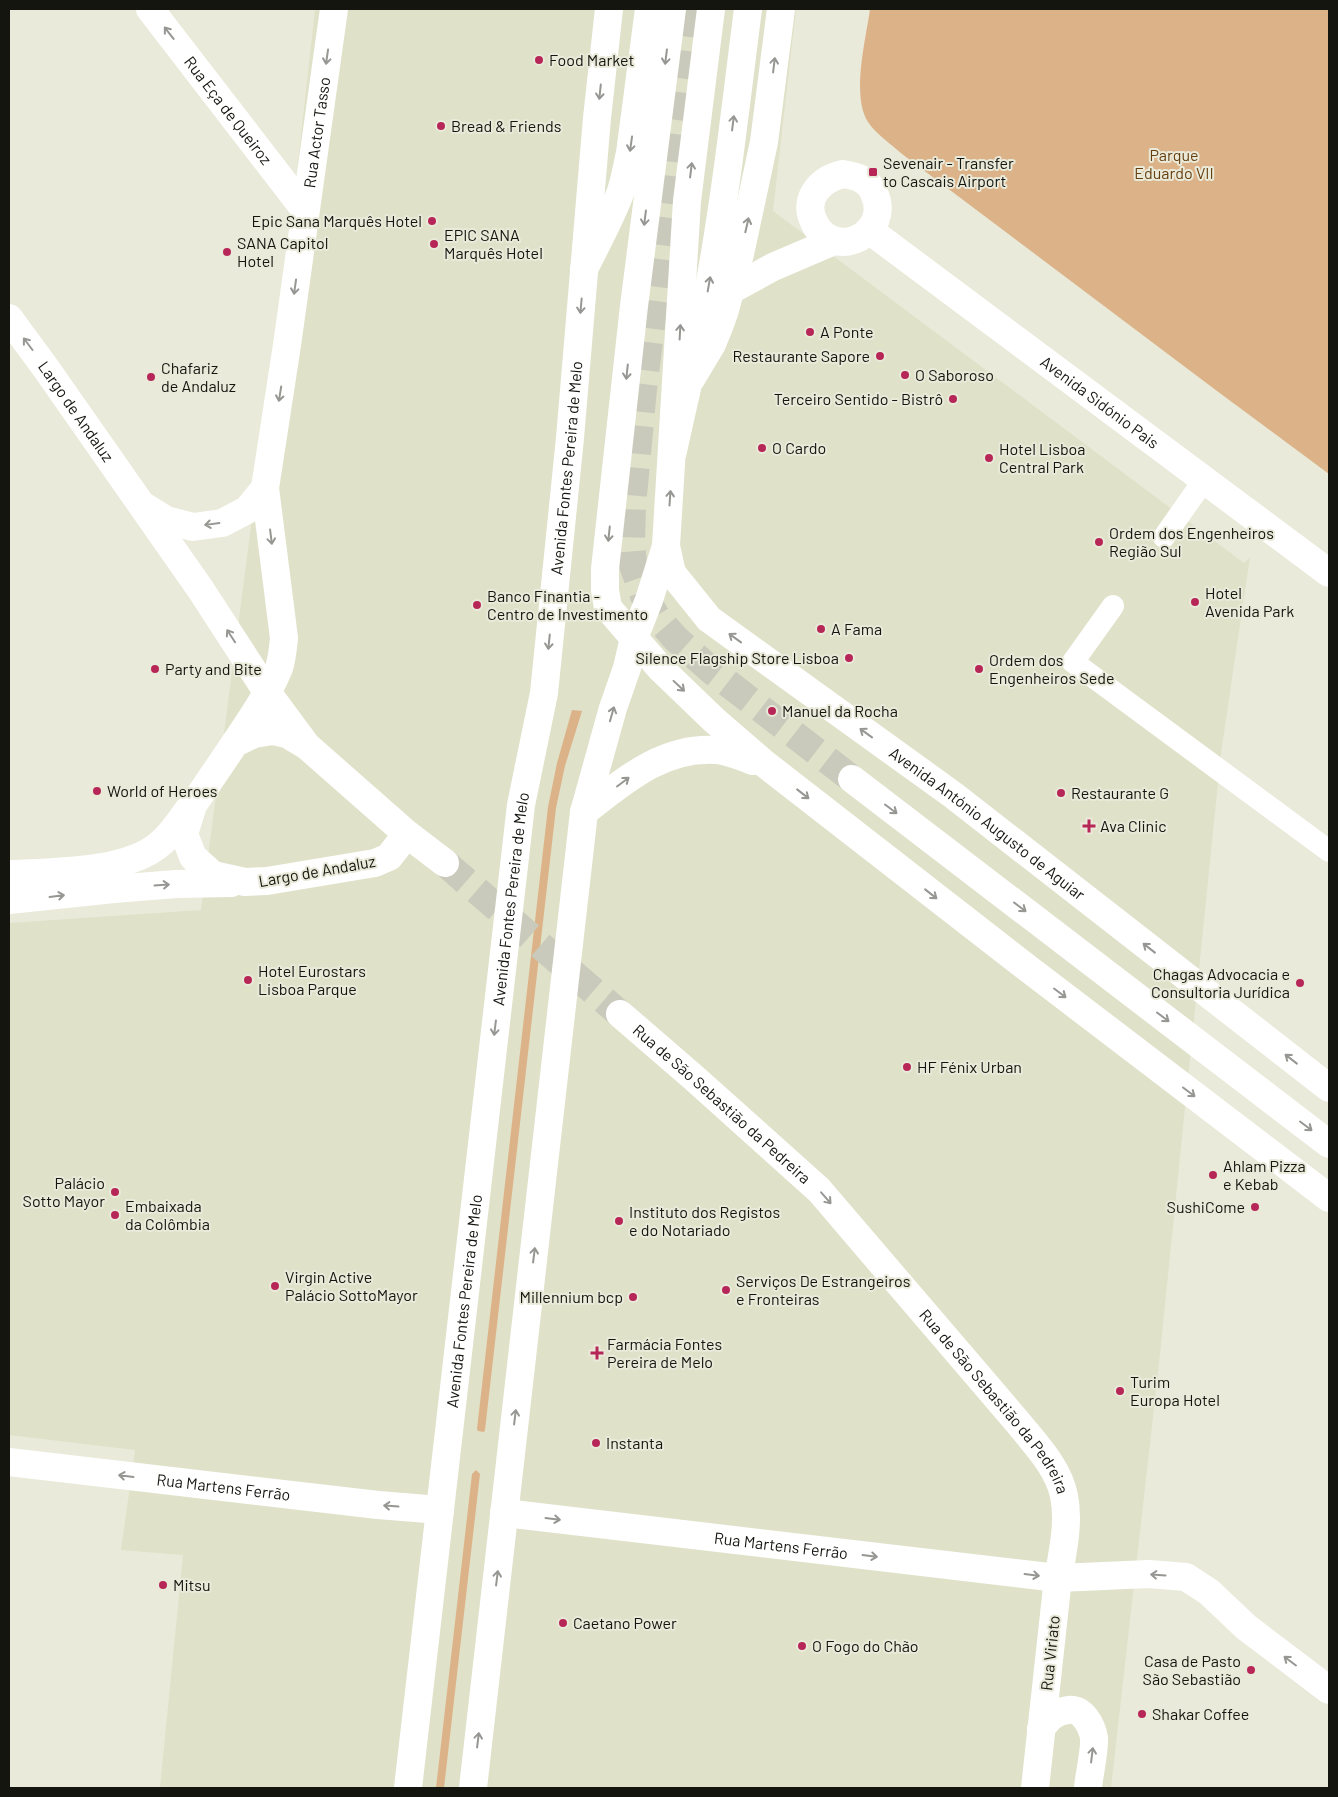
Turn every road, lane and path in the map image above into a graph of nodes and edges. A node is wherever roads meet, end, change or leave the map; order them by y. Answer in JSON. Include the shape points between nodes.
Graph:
{"nodes":[{"id":1,"x":150,"y":9,"type":"edge"},
{"id":2,"x":334,"y":9,"type":"edge"},
{"id":3,"x":609,"y":9,"type":"edge"},
{"id":4,"x":649,"y":9,"type":"edge"},
{"id":5,"x":672,"y":9,"type":"edge"},
{"id":6,"x":711,"y":9,"type":"edge"},
{"id":7,"x":748,"y":9,"type":"edge"},
{"id":8,"x":781,"y":9,"type":"edge"},
{"id":9,"x":305,"y":210,"type":"junction"},
{"id":10,"x":869,"y":230,"type":"junction"},
{"id":11,"x":834,"y":241,"type":"junction"},
{"id":12,"x":584,"y":268,"type":"junction"},
{"id":13,"x":731,"y":290,"type":"junction"},
{"id":14,"x":9,"y":318,"type":"edge"},
{"id":15,"x":287,"y":345,"type":"joint"},
{"id":16,"x":689,"y":383,"type":"junction"},
{"id":17,"x":673,"y":451,"type":"junction"},
{"id":18,"x":1204,"y":480,"type":"junction"},
{"id":19,"x":265,"y":488,"type":"junction"},
{"id":20,"x":142,"y":505,"type":"junction"},
{"id":21,"x":1164,"y":537,"type":"dead end"},
{"id":22,"x":666,"y":546,"type":"junction"},
{"id":23,"x":1329,"y":573,"type":"edge"},
{"id":24,"x":1112,"y":606,"type":"dead end"},
{"id":25,"x":634,"y":638,"type":"junction"},
{"id":26,"x":266,"y":692,"type":"junction"},
{"id":27,"x":235,"y":743,"type":"junction"},
{"id":28,"x":307,"y":746,"type":"junction"},
{"id":29,"x":764,"y":764,"type":"junction"},
{"id":30,"x":852,"y":779,"type":"tunnel mouth"},
{"id":31,"x":192,"y":805,"type":"junction"},
{"id":32,"x":584,"y":812,"type":"junction"},
{"id":33,"x":408,"y":834,"type":"junction"},
{"id":34,"x":1329,"y":851,"type":"edge"},
{"id":35,"x":446,"y":863,"type":"tunnel mouth"},
{"id":36,"x":9,"y":874,"type":"edge"},
{"id":37,"x":112,"y":878,"type":"junction"},
{"id":38,"x":245,"y":882,"type":"junction"},
{"id":39,"x":9,"y":900,"type":"edge"},
{"id":40,"x":620,"y":1014,"type":"tunnel mouth"},
{"id":41,"x":1329,"y":1088,"type":"edge"},
{"id":42,"x":1329,"y":1144,"type":"edge"},
{"id":43,"x":1329,"y":1198,"type":"edge"},
{"id":44,"x":9,"y":1462,"type":"edge"},
{"id":45,"x":440,"y":1510,"type":"junction"},
{"id":46,"x":504,"y":1514,"type":"junction"},
{"id":47,"x":1058,"y":1578,"type":"junction"},
{"id":48,"x":1329,"y":1690,"type":"edge"},
{"id":49,"x":1042,"y":1728,"type":"junction"},
{"id":50,"x":408,"y":1788,"type":"edge"},
{"id":51,"x":473,"y":1788,"type":"edge"},
{"id":52,"x":1036,"y":1788,"type":"edge"},
{"id":53,"x":1088,"y":1788,"type":"edge"}],
"edges":[{"from":9,"to":1,"type":"main road","name":"Rua Eça de Queiroz","one_way":true},
{"from":2,"to":9,"type":"main road","name":"Rua Actor Tasso","one_way":true},
{"from":3,"to":12,"type":"main road","name":"Avenida Fontes Pereira de Melo","one_way":true},
{"from":4,"to":12,"type":"main road","one_way":true,"via":[[626,172],[607,224]]},
{"from":5,"to":25,"type":"main road","one_way":true,"via":[[605,569],[608,608]]},
{"from":17,"to":6,"type":"main road","one_way":true,"via":[[688,201]]},
{"from":16,"to":7,"type":"main road","one_way":true,"via":[[716,242]]},
{"from":13,"to":8,"type":"main road","one_way":true,"via":[[764,142]]},
{"from":9,"to":15,"type":"main road","name":"Rua Actor Tasso","one_way":true},
{"from":10,"to":11,"type":"main road","via":[[854,240]]},
{"from":10,"to":11,"type":"main road","via":[[876,221],[878,210],[872,189],[854,175],[832,176],[816,189],[811,210],[818,229]]},
{"from":10,"to":18,"type":"main road","name":"Avenida Sidónio Pais"},
{"from":11,"to":13,"type":"main road","via":[[773,267]]},
{"from":12,"to":45,"type":"main road","name":"Avenida Fontes Pereira de Melo","one_way":true,"via":[[544,693],[521,805]]},
{"from":13,"to":16,"type":"main road","via":[[712,344]]},
{"from":20,"to":14,"type":"main road","name":"Largo de Andaluz","one_way":true},
{"from":15,"to":19,"type":"main road","name":"Largo de Andaluz","one_way":true},
{"from":16,"to":17,"type":"main road"},
{"from":22,"to":17,"type":"main road","one_way":true},
{"from":18,"to":21,"type":"lane"},
{"from":18,"to":23,"type":"main road","name":"Avenida Sidónio Pais"},
{"from":19,"to":20,"type":"main road","name":"Largo de Andaluz","one_way":true,"via":[[247,510],[222,523],[193,527],[166,520]]},
{"from":19,"to":26,"type":"main road","name":"Largo de Andaluz","one_way":true,"via":[[284,638],[279,668]]},
{"from":26,"to":20,"type":"main road","name":"Largo de Andaluz","one_way":true},
{"from":22,"to":25,"type":"main road"},
{"from":41,"to":22,"type":"main road","name":"Avenida António Augusto de Aguiar","one_way":true,"via":[[953,795],[709,619],[672,573]]},
{"from":24,"to":34,"type":"lane","via":[[1073,662]]},
{"from":25,"to":29,"type":"main road","one_way":true,"via":[[661,669]]},
{"from":32,"to":25,"type":"main road","one_way":true},
{"from":26,"to":27,"type":"main road","name":"Largo de Andaluz"},
{"from":26,"to":28,"type":"main road","name":"Largo de Andaluz"},
{"from":27,"to":28,"type":"main road","name":"Largo de Andaluz","via":[[254,734],[273,731],[287,734]]},
{"from":27,"to":31,"type":"main road","name":"Largo de Andaluz"},
{"from":28,"to":33,"type":"main road","name":"Largo de Andaluz"},
{"from":32,"to":29,"type":"main road","one_way":true,"via":[[627,778],[665,758],[695,750],[719,750]]},
{"from":29,"to":43,"type":"main road","one_way":true},
{"from":30,"to":42,"type":"main road","one_way":true},
{"from":31,"to":37,"type":"main road","name":"Largo de Andaluz","via":[[162,843]]},
{"from":31,"to":38,"type":"main road","name":"Largo de Andaluz","via":[[184,834],[193,857],[213,875]]},
{"from":46,"to":32,"type":"main road","one_way":true},
{"from":33,"to":35,"type":"main road","name":"Largo de Andaluz"},
{"from":33,"to":38,"type":"main road","name":"Largo de Andaluz","via":[[389,857],[376,863]]},
{"from":36,"to":37,"type":"main road"},
{"from":37,"to":38,"type":"main road","name":"Largo de Andaluz","one_way":true,"via":[[176,884]]},
{"from":39,"to":37,"type":"main road","one_way":true},
{"from":40,"to":47,"type":"main road","name":"Rua de São Sebastião da Pedreira","one_way":true,"via":[[818,1190],[1036,1444],[1060,1481],[1064,1497],[1066,1525]]},
{"from":45,"to":44,"type":"main road","name":"Rua Martens Ferrão","one_way":true},
{"from":45,"to":50,"type":"main road","name":"Avenida Fontes Pereira de Melo"},
{"from":46,"to":47,"type":"main road","name":"Rua Martens Ferrão","one_way":true},
{"from":51,"to":46,"type":"main road","one_way":true},
{"from":48,"to":47,"type":"main road","one_way":true,"via":[[1186,1577],[1149,1574]]},
{"from":47,"to":49,"type":"main road","name":"Rua Viriato"},
{"from":49,"to":52,"type":"main road","name":"Rua Viriato"},
{"from":53,"to":49,"type":"main road","name":"Rua Viriato","one_way":true,"via":[[1094,1739],[1083,1715],[1073,1709],[1059,1711],[1048,1718]]}]}
